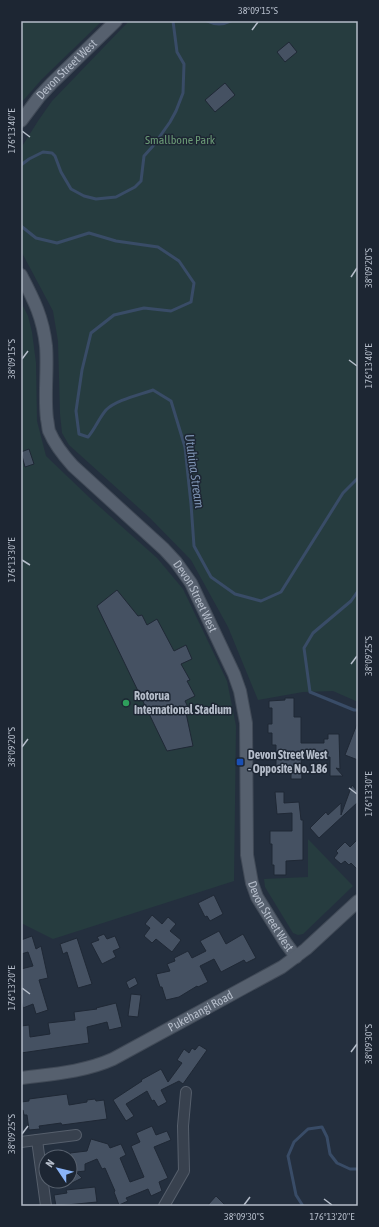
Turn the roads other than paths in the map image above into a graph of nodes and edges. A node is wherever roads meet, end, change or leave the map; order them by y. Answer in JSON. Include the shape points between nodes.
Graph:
{"nodes":[{"id":1,"x":116,"y":21,"type":"edge"},
{"id":2,"x":21,"y":121,"type":"edge"},
{"id":3,"x":21,"y":275,"type":"edge"},
{"id":4,"x":358,"y":901,"type":"edge"},
{"id":5,"x":296,"y":957,"type":"junction"},
{"id":6,"x":21,"y":1078,"type":"edge"},
{"id":7,"x":186,"y":1092,"type":"dead end"},
{"id":8,"x":76,"y":1135,"type":"dead end"},
{"id":9,"x":37,"y":1140,"type":"junction"},
{"id":10,"x":21,"y":1142,"type":"edge"},
{"id":11,"x":46,"y":1206,"type":"edge"},
{"id":12,"x":164,"y":1206,"type":"edge"}],
"edges":[{"from":1,"to":2,"type":"main road","name":"Devon Street West","via":[[52,83]]},
{"from":3,"to":5,"type":"main road","name":"Devon Street West","via":[[39,311],[42,324],[46,348],[46,413],[55,444],[73,466],[160,544],[176,562],[191,583],[234,674],[246,723],[247,855],[252,883],[257,896]]},
{"from":4,"to":5,"type":"main road","name":"Pukehangi Road"},
{"from":5,"to":6,"type":"main road","name":"Pukehangi Road","via":[[270,974],[103,1064]]},
{"from":7,"to":12,"type":"street","via":[[183,1126],[184,1171]]},
{"from":8,"to":9,"type":"street"},
{"from":9,"to":10,"type":"street"},
{"from":9,"to":11,"type":"street"}]}
